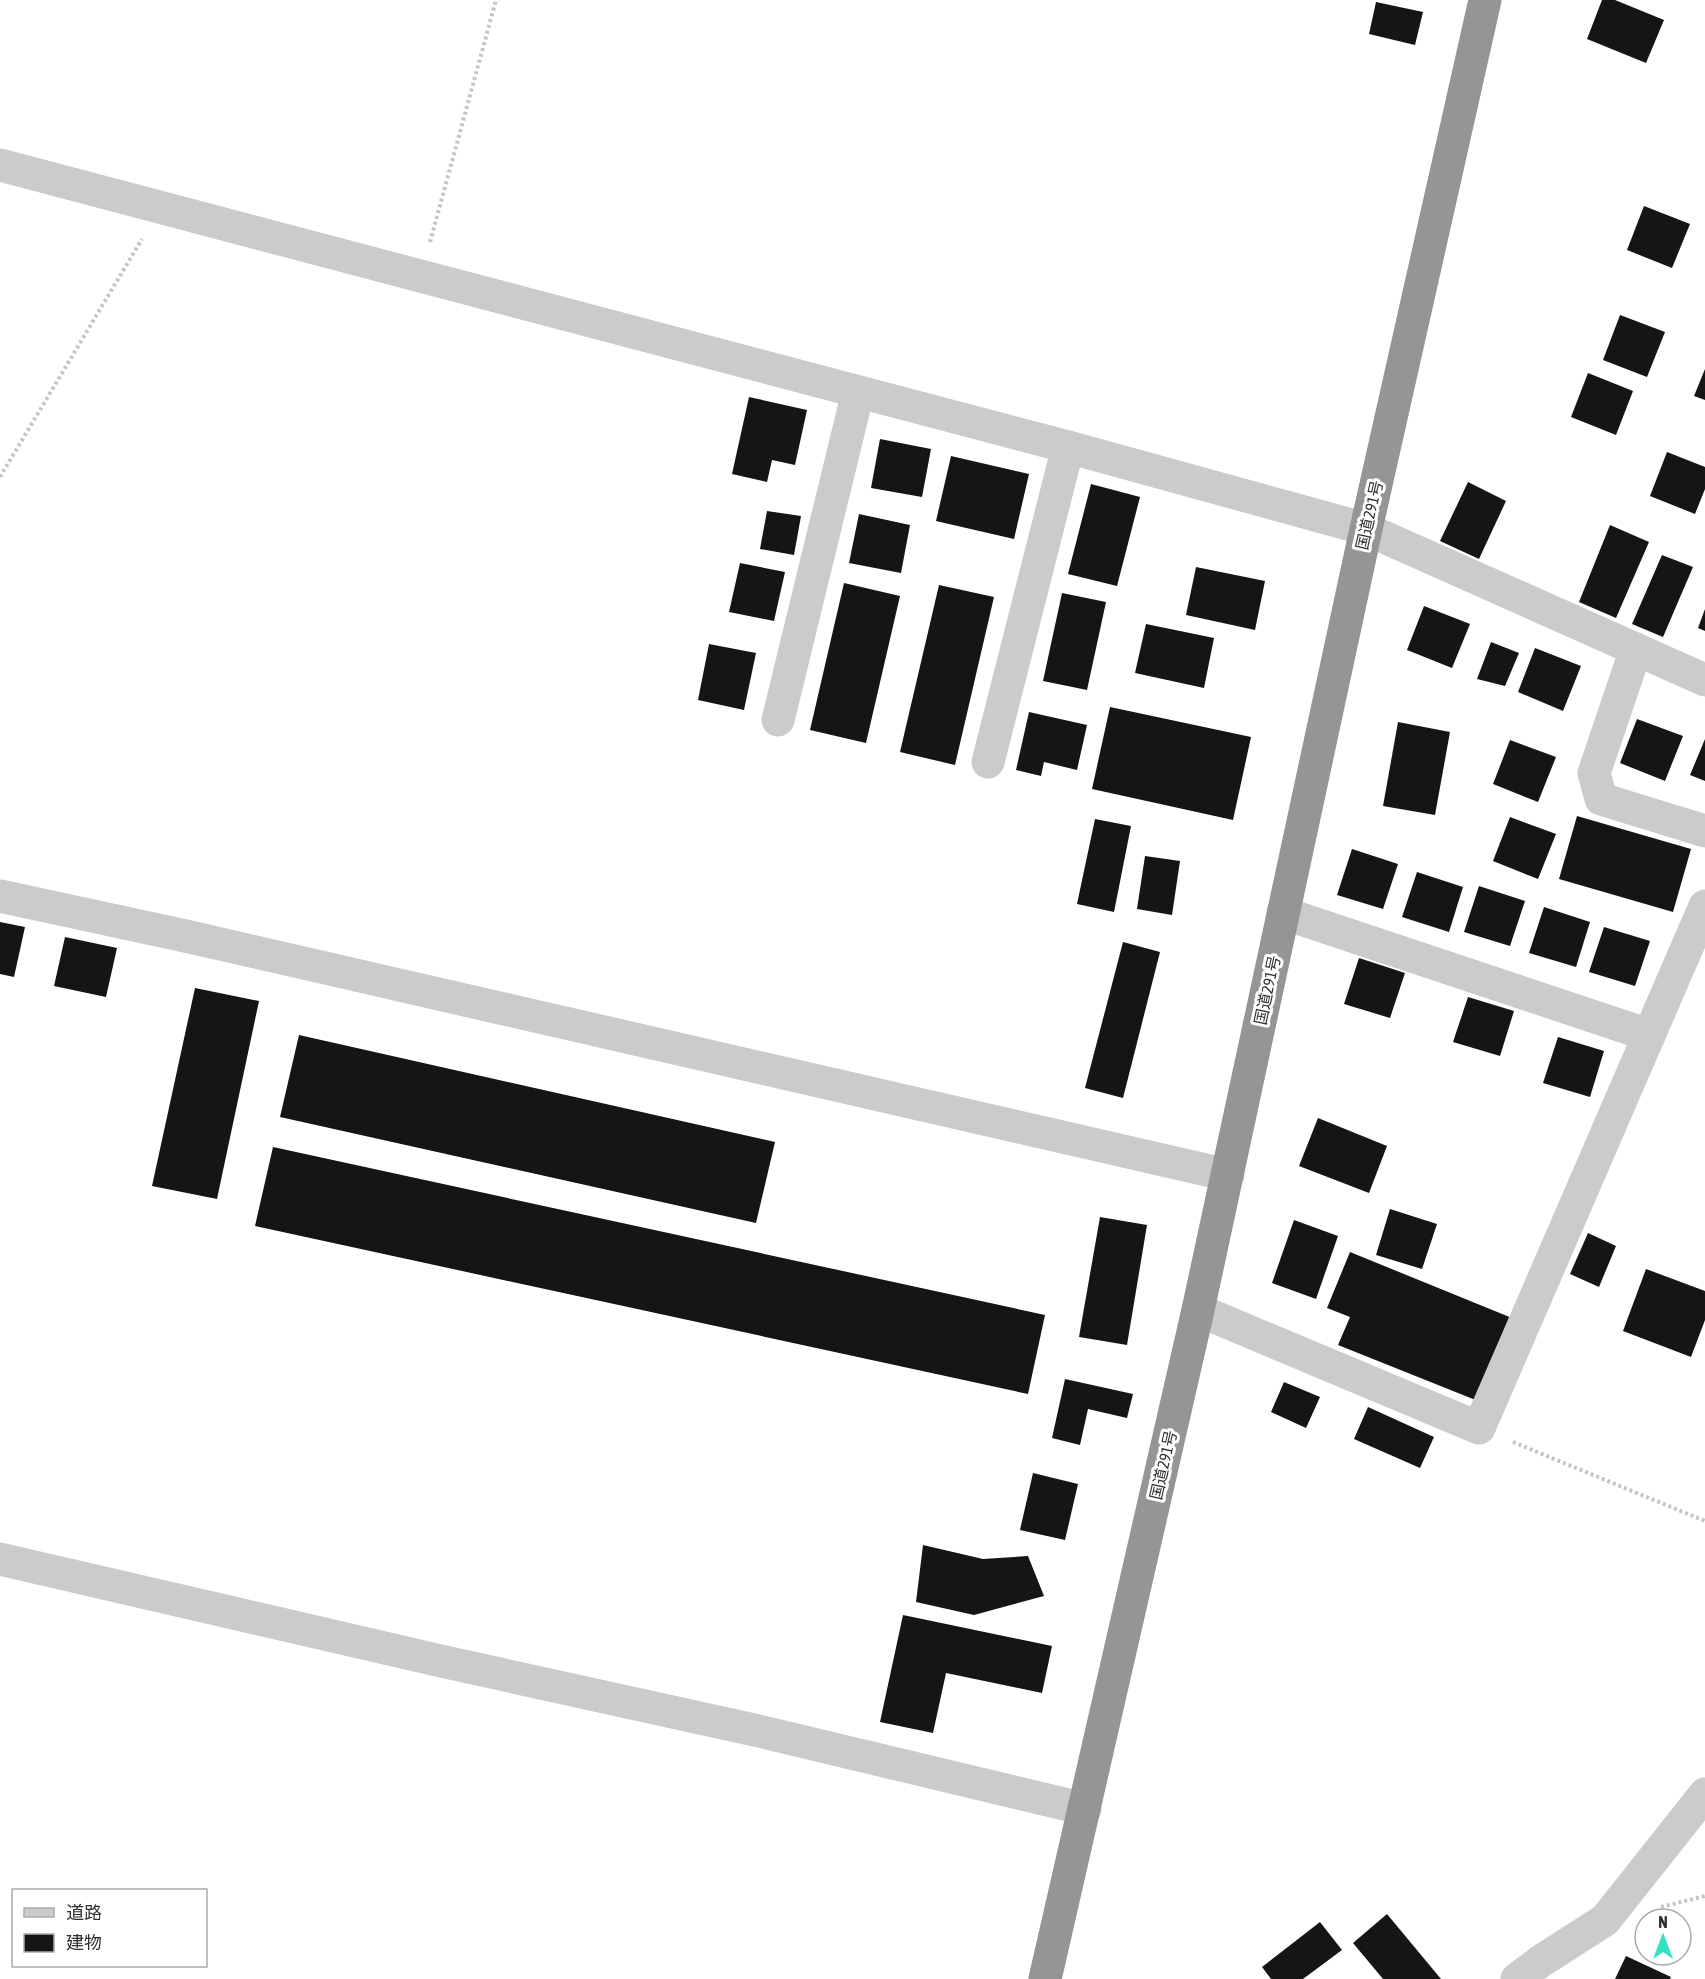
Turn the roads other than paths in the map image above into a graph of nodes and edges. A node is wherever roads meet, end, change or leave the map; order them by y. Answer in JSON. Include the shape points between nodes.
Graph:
{"nodes":[{"id":1,"x":1485,"y":0,"type":"edge"},
{"id":2,"x":0,"y":165,"type":"edge"},
{"id":3,"x":858,"y":392,"type":"junction"},
{"id":4,"x":1068,"y":447,"type":"junction"},
{"id":5,"x":1366,"y":529,"type":"junction"},
{"id":6,"x":1636,"y":649,"type":"junction"},
{"id":7,"x":1705,"y":680,"type":"edge"},
{"id":8,"x":778,"y":720,"type":"dead end"},
{"id":9,"x":988,"y":762,"type":"dead end"},
{"id":10,"x":1705,"y":831,"type":"edge"},
{"id":11,"x":0,"y":896,"type":"edge"},
{"id":12,"x":1705,"y":906,"type":"edge"},
{"id":13,"x":1283,"y":913,"type":"junction"},
{"id":14,"x":1649,"y":1035,"type":"junction"},
{"id":15,"x":1228,"y":1175,"type":"junction"},
{"id":16,"x":1198,"y":1311,"type":"junction"},
{"id":17,"x":0,"y":1560,"type":"edge"},
{"id":18,"x":1705,"y":1794,"type":"edge"},
{"id":19,"x":1085,"y":1809,"type":"junction"},
{"id":20,"x":1045,"y":1979,"type":"edge"},
{"id":21,"x":1517,"y":1979,"type":"edge"}],
"edges":[{"from":1,"to":5,"type":"highway","name":"国道291号"},
{"from":2,"to":3,"type":"street"},
{"from":3,"to":4,"type":"street"},
{"from":3,"to":8,"type":"street"},
{"from":4,"to":5,"type":"street"},
{"from":4,"to":9,"type":"street"},
{"from":5,"to":6,"type":"street"},
{"from":5,"to":13,"type":"highway","name":"国道291号"},
{"from":6,"to":7,"type":"street"},
{"from":6,"to":10,"type":"street","via":[[1594,773],[1601,799]]},
{"from":11,"to":15,"type":"street"},
{"from":12,"to":14,"type":"street"},
{"from":13,"to":14,"type":"street"},
{"from":13,"to":15,"type":"highway","name":"国道291号"},
{"from":14,"to":16,"type":"street","via":[[1479,1428]]},
{"from":15,"to":16,"type":"highway","name":"国道291号"},
{"from":16,"to":19,"type":"highway","name":"国道291号"},
{"from":17,"to":19,"type":"street","via":[[763,1732]]},
{"from":18,"to":21,"type":"street","via":[[1605,1920]]},
{"from":19,"to":20,"type":"highway","name":"国道291号"}]}
